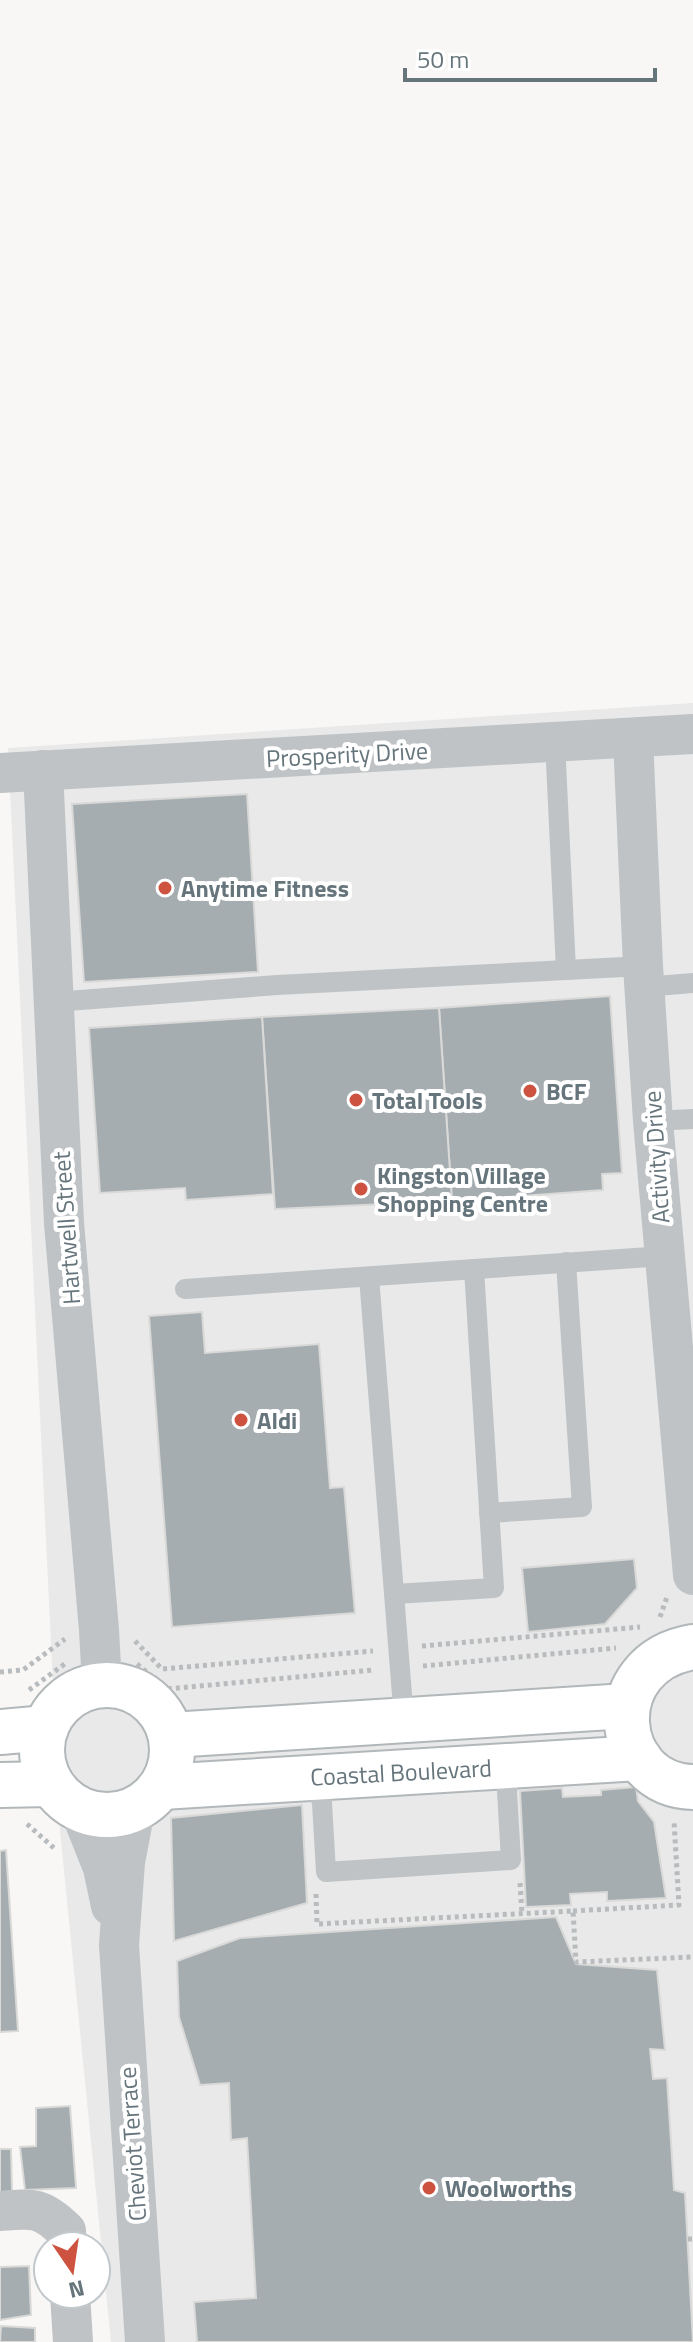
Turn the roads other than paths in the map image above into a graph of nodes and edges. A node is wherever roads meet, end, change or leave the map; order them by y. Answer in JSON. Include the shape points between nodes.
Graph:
{"nodes":[{"id":1,"x":693,"y":734,"type":"edge"},
{"id":2,"x":633,"y":738,"type":"junction"},
{"id":3,"x":555,"y":742,"type":"junction"},
{"id":4,"x":43,"y":770,"type":"junction"},
{"id":5,"x":0,"y":773,"type":"edge"},
{"id":6,"x":566,"y":970,"type":"junction"},
{"id":7,"x":643,"y":976,"type":"junction"},
{"id":8,"x":693,"y":983,"type":"edge"},
{"id":9,"x":54,"y":1002,"type":"junction"},
{"id":10,"x":693,"y":1119,"type":"edge"},
{"id":11,"x":653,"y":1121,"type":"junction"},
{"id":12,"x":664,"y":1256,"type":"junction"},
{"id":13,"x":566,"y":1262,"type":"junction"},
{"id":14,"x":474,"y":1269,"type":"junction"},
{"id":15,"x":369,"y":1277,"type":"junction"},
{"id":16,"x":185,"y":1289,"type":"dead end"},
{"id":17,"x":685,"y":1382,"type":"edge"},
{"id":18,"x":489,"y":1513,"type":"junction"},
{"id":19,"x":681,"y":1584,"type":"edge"},
{"id":20,"x":394,"y":1594,"type":"junction"},
{"id":21,"x":684,"y":1636,"type":"edge"},
{"id":22,"x":100,"y":1656,"type":"junction"},
{"id":23,"x":627,"y":1706,"type":"junction"},
{"id":24,"x":37,"y":1709,"type":"junction"},
{"id":25,"x":404,"y":1720,"type":"junction"},
{"id":26,"x":0,"y":1732,"type":"edge"},
{"id":27,"x":171,"y":1735,"type":"junction"},
{"id":28,"x":639,"y":1758,"type":"junction"},
{"id":29,"x":513,"y":1765,"type":"junction"},
{"id":30,"x":314,"y":1777,"type":"junction"},
{"id":31,"x":0,"y":1785,"type":"edge"},
{"id":32,"x":693,"y":1787,"type":"edge"},
{"id":33,"x":65,"y":1797,"type":"junction"},
{"id":34,"x":148,"y":1798,"type":"junction"},
{"id":35,"x":119,"y":1945,"type":"junction"},
{"id":36,"x":0,"y":2211,"type":"edge"},
{"id":37,"x":65,"y":2230,"type":"edge"},
{"id":38,"x":71,"y":2310,"type":"edge"},
{"id":39,"x":73,"y":2342,"type":"edge"},
{"id":40,"x":145,"y":2342,"type":"edge"}],
"edges":[{"from":1,"to":2,"type":"street","name":"Prosperity Drive"},
{"from":2,"to":3,"type":"street","name":"Prosperity Drive"},
{"from":2,"to":7,"type":"street","name":"Activity Drive"},
{"from":3,"to":4,"type":"street","name":"Prosperity Drive"},
{"from":3,"to":6,"type":"lane"},
{"from":4,"to":5,"type":"street","name":"Prosperity Drive"},
{"from":4,"to":9,"type":"street","name":"Hartwell Street"},
{"from":6,"to":7,"type":"lane"},
{"from":6,"to":9,"type":"lane"},
{"from":7,"to":8,"type":"lane"},
{"from":7,"to":11,"type":"street","name":"Activity Drive"},
{"from":9,"to":22,"type":"street","name":"Hartwell Street","via":[[64,1223]]},
{"from":10,"to":11,"type":"lane"},
{"from":11,"to":12,"type":"street","name":"Activity Drive"},
{"from":12,"to":13,"type":"lane"},
{"from":12,"to":17,"type":"street","name":"Activity Drive"},
{"from":13,"to":14,"type":"lane"},
{"from":13,"to":18,"type":"lane","via":[[582,1507]]},
{"from":14,"to":15,"type":"lane"},
{"from":14,"to":18,"type":"lane"},
{"from":15,"to":16,"type":"lane"},
{"from":15,"to":20,"type":"lane"},
{"from":17,"to":19,"type":"street","name":"Activity Drive"},
{"from":18,"to":20,"type":"lane","via":[[494,1588]]},
{"from":20,"to":25,"type":"lane"},
{"from":21,"to":23,"type":"street","via":[[643,1672]]},
{"from":22,"to":24,"type":"street","via":[[84,1689],[54,1711]]},
{"from":22,"to":27,"type":"street","via":[[120,1685],[153,1703]]},
{"from":23,"to":25,"type":"street"},
{"from":23,"to":28,"type":"street","via":[[626,1724]]},
{"from":24,"to":26,"type":"street"},
{"from":24,"to":33,"type":"street","via":[[44,1766]]},
{"from":25,"to":27,"type":"street"},
{"from":27,"to":34,"type":"street","via":[[170,1770]]},
{"from":28,"to":29,"type":"street","name":"Coastal Boulevard"},
{"from":28,"to":32,"type":"street","via":[[666,1781]]},
{"from":29,"to":30,"type":"street","name":"Coastal Boulevard"},
{"from":29,"to":30,"type":"lane","via":[[507,1791],[511,1860],[326,1872],[322,1803]]},
{"from":30,"to":34,"type":"street","name":"Coastal Boulevard"},
{"from":31,"to":33,"type":"street"},
{"from":33,"to":34,"type":"street","name":"Coastal Boulevard","via":[[98,1815],[118,1814]]},
{"from":33,"to":35,"type":"street","name":"Cheviot Terrace","via":[[103,1868]]},
{"from":34,"to":35,"type":"street","name":"Cheviot Terrace","via":[[125,1862]]},
{"from":35,"to":40,"type":"street","name":"Cheviot Terrace"},
{"from":36,"to":37,"type":"street","via":[[30,2208],[52,2217]]},
{"from":38,"to":39,"type":"street"}]}
